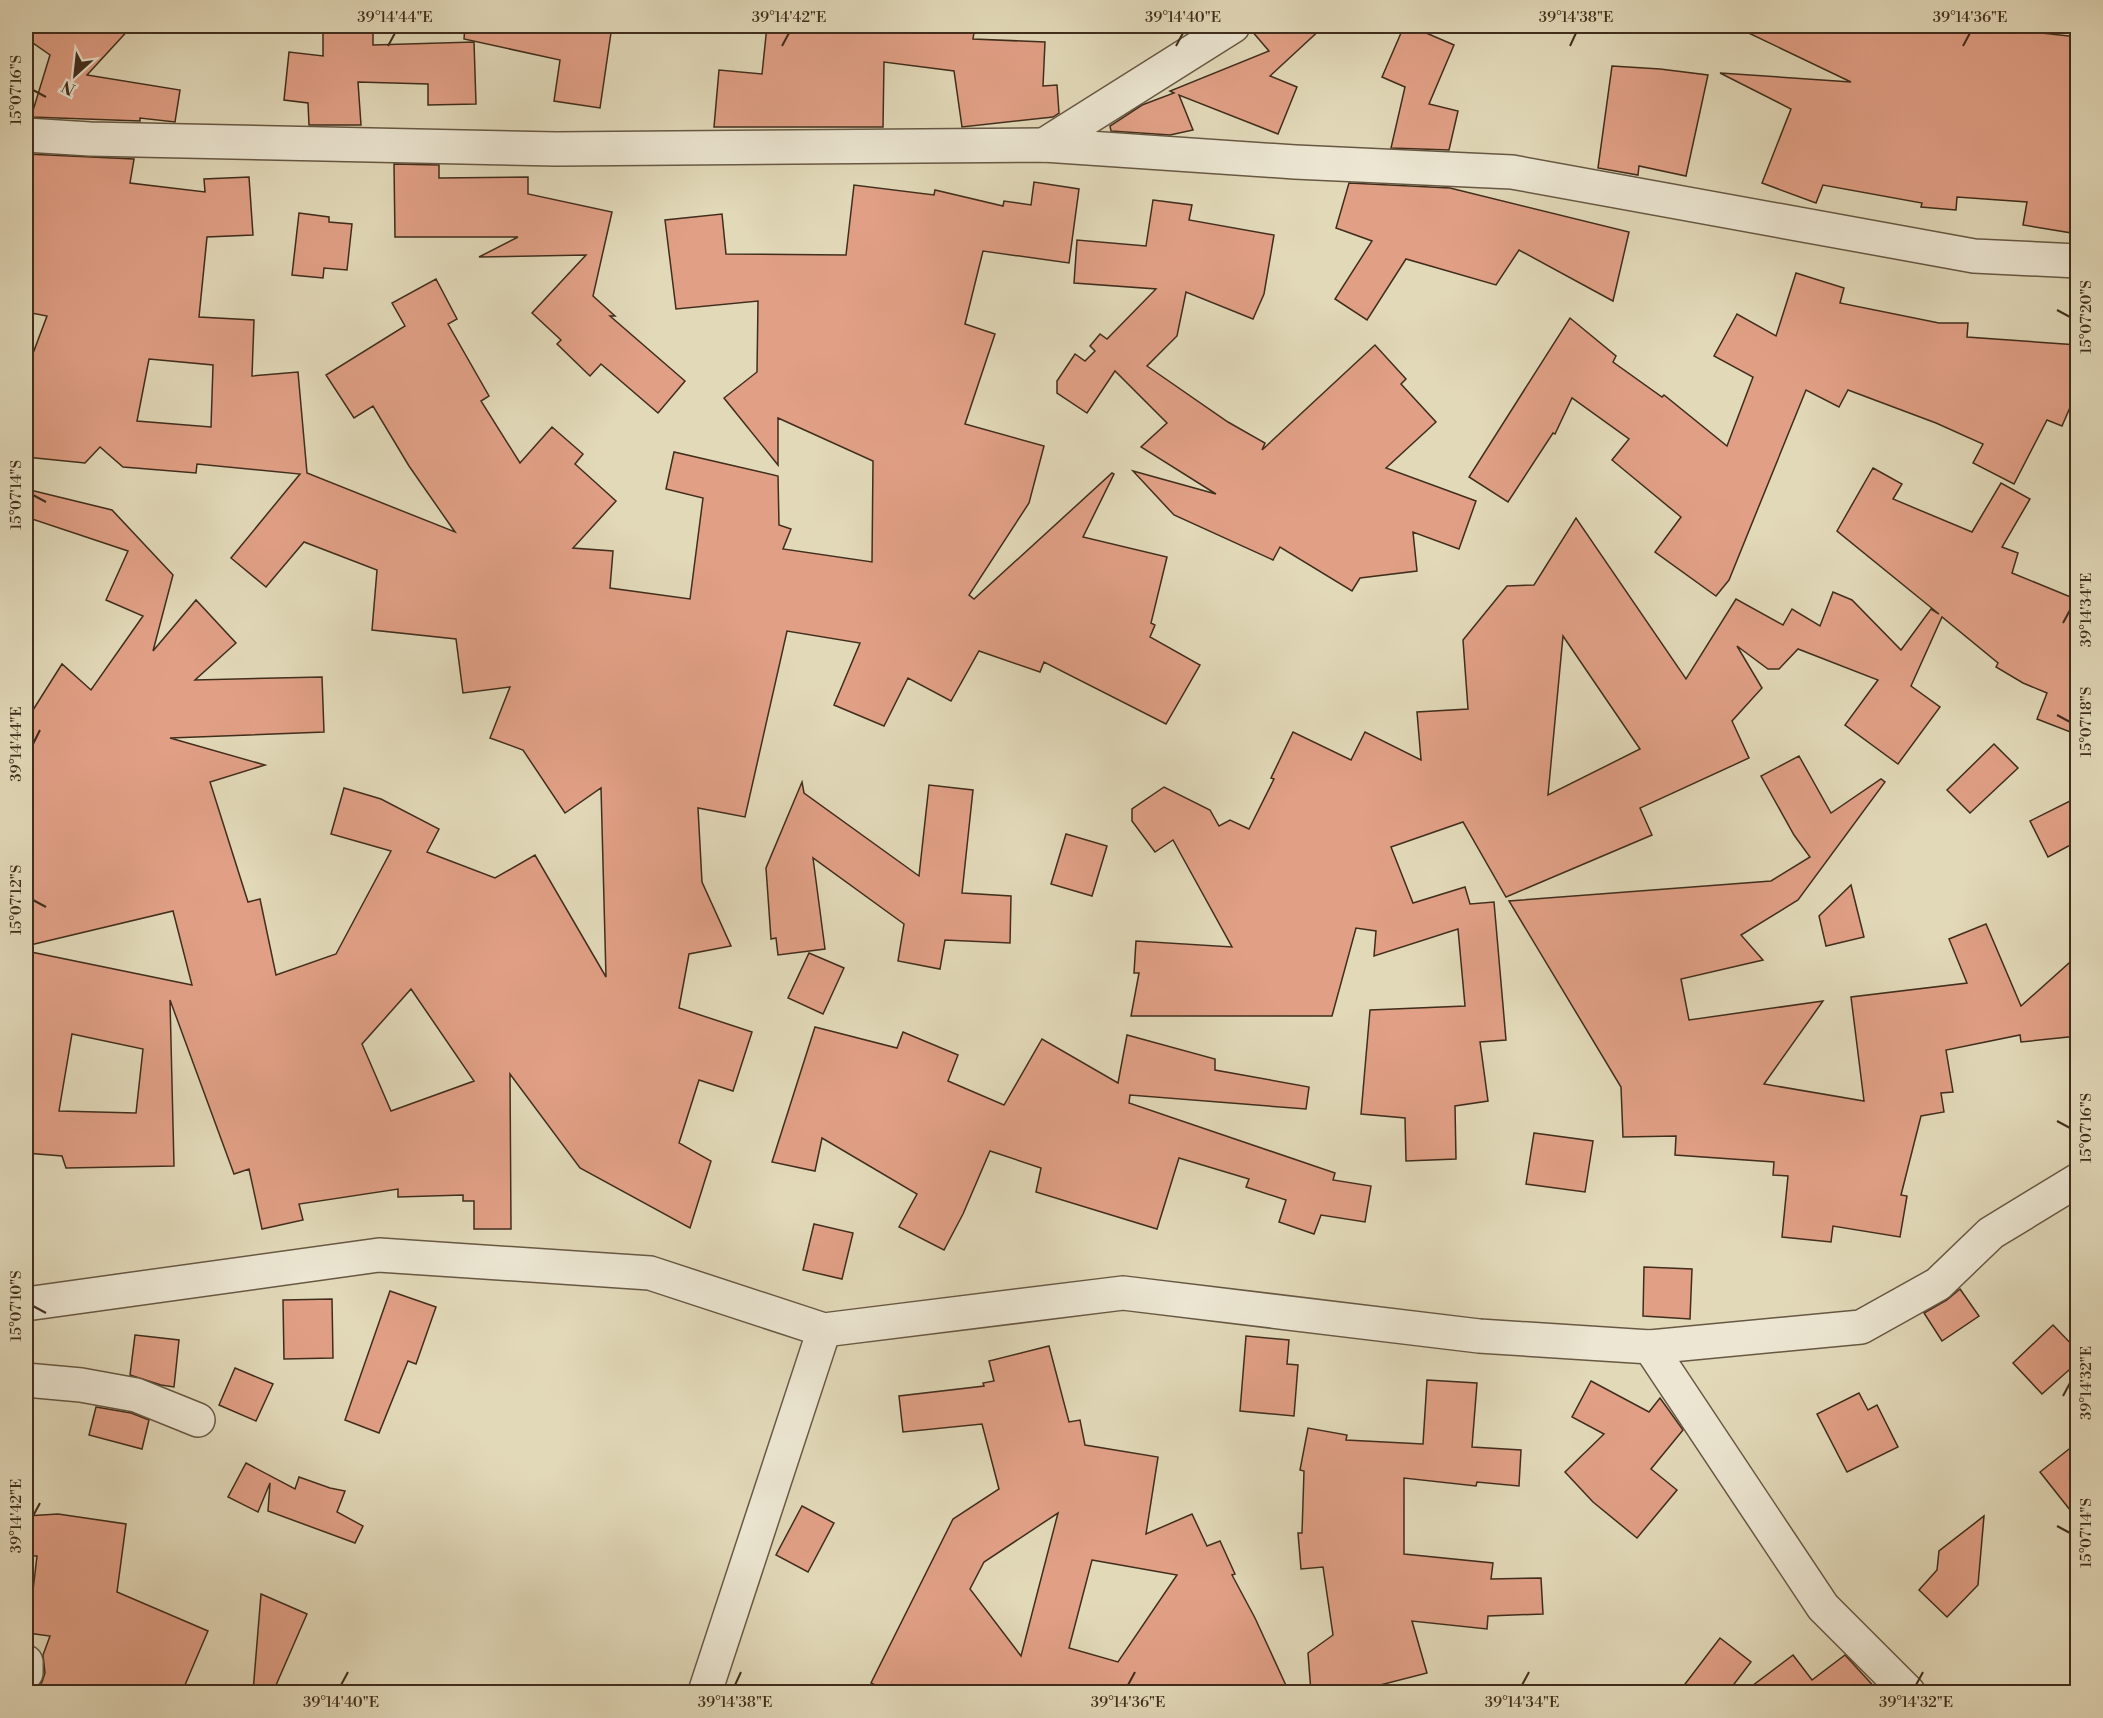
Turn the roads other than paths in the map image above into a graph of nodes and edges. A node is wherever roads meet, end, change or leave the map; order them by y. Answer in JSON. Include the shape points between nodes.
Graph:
{"nodes":[{"id":1,"x":1233,"y":26,"type":"edge"},
{"id":2,"x":26,"y":135,"type":"edge"},
{"id":3,"x":1044,"y":145,"type":"junction"},
{"id":4,"x":2078,"y":261,"type":"edge"},
{"id":5,"x":2078,"y":1180,"type":"edge"},
{"id":6,"x":26,"y":1304,"type":"edge"},
{"id":7,"x":824,"y":1330,"type":"junction"},
{"id":8,"x":1650,"y":1347,"type":"junction"},
{"id":9,"x":26,"y":1380,"type":"edge"},
{"id":10,"x":198,"y":1420,"type":"dead end"},
{"id":11,"x":26,"y":1662,"type":"edge"},
{"id":12,"x":26,"y":1673,"type":"edge"},
{"id":13,"x":705,"y":1692,"type":"edge"},
{"id":14,"x":1908,"y":1692,"type":"edge"}],
"edges":[{"from":1,"to":3,"type":"street"},
{"from":2,"to":3,"type":"street","via":[[556,149]]},
{"from":3,"to":4,"type":"street","via":[[1512,172],[1974,256]]},
{"from":5,"to":8,"type":"street","via":[[1991,1233],[1938,1284],[1861,1327]]},
{"from":6,"to":7,"type":"street","via":[[379,1255],[651,1273]]},
{"from":7,"to":8,"type":"street","via":[[1123,1293],[1479,1336]]},
{"from":7,"to":13,"type":"street"},
{"from":8,"to":14,"type":"street","via":[[1823,1607]]},
{"from":9,"to":10,"type":"street","via":[[136,1395]]},
{"from":11,"to":12,"type":"street"}]}
